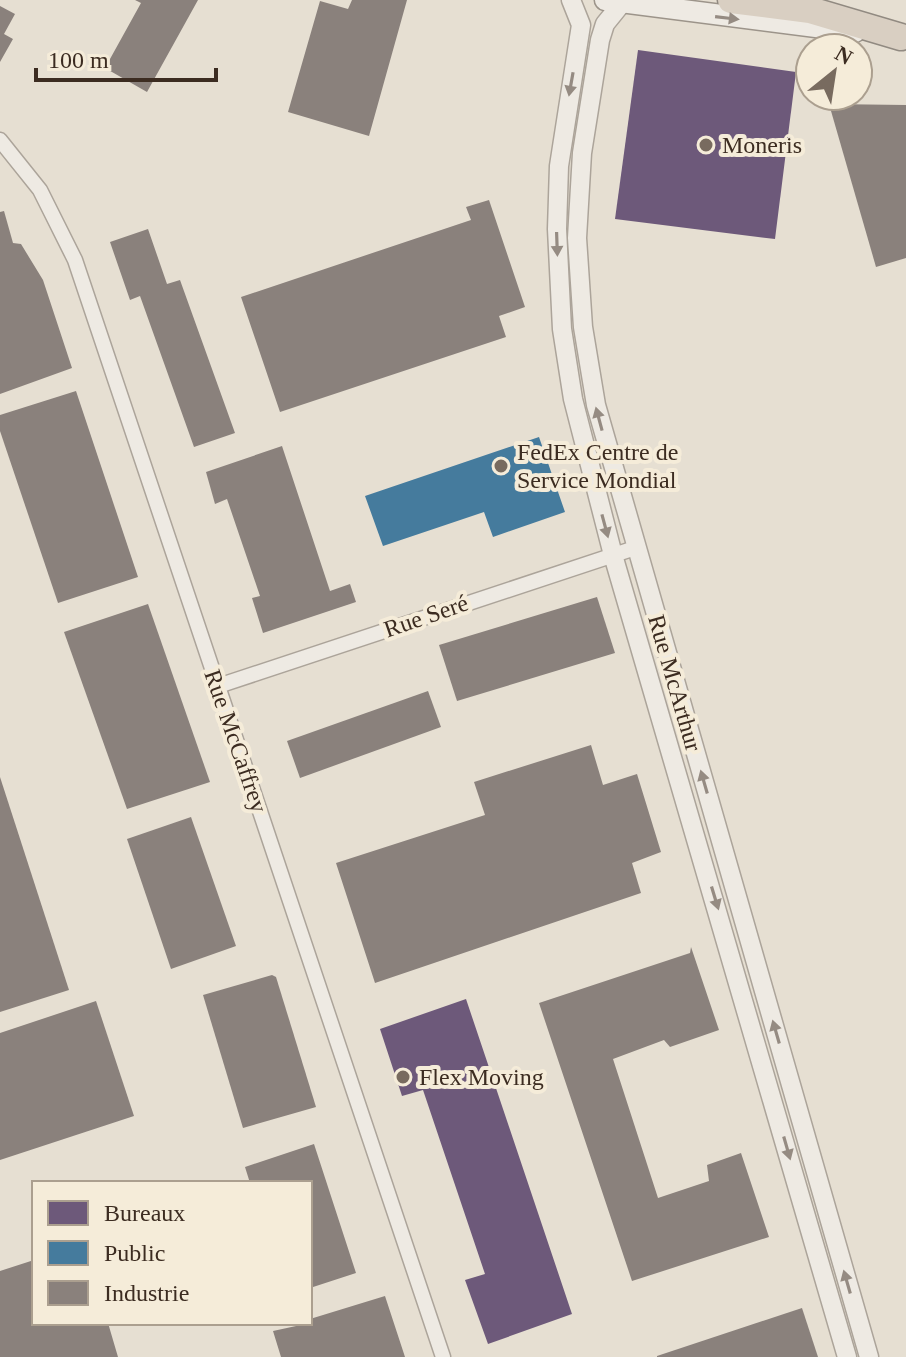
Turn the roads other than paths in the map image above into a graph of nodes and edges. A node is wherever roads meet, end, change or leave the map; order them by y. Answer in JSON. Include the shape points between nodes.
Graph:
{"nodes":[{"id":1,"x":571,"y":0,"type":"edge"},
{"id":2,"x":731,"y":0,"type":"edge"},
{"id":3,"x":614,"y":2,"type":"edge"},
{"id":4,"x":904,"y":37,"type":"edge"},
{"id":5,"x":0,"y":140,"type":"edge"},
{"id":6,"x":635,"y":548,"type":"junction"},
{"id":7,"x":613,"y":555,"type":"junction"},
{"id":8,"x":218,"y":686,"type":"junction"},
{"id":9,"x":443,"y":1357,"type":"edge"},
{"id":10,"x":847,"y":1357,"type":"edge"},
{"id":11,"x":869,"y":1357,"type":"edge"}],
"edges":[{"from":1,"to":7,"type":"street","name":"Rue McArthur","one_way":true,"via":[[581,25],[559,166],[559,291],[573,399]]},
{"from":2,"to":4,"type":"highway","via":[[810,10]]},
{"from":3,"to":4,"type":"main road","one_way":true},
{"from":6,"to":3,"type":"street","name":"Rue McArthur","one_way":true,"via":[[594,396],[577,238],[582,153],[600,40]]},
{"from":5,"to":8,"type":"street","name":"Rue McCaffrey","via":[[40,190],[75,260]]},
{"from":6,"to":7,"type":"street","name":"Rue Seré"},
{"from":11,"to":6,"type":"street","name":"Rue McArthur","one_way":true},
{"from":7,"to":8,"type":"street","name":"Rue Seré"},
{"from":7,"to":10,"type":"street","name":"Rue McArthur","one_way":true},
{"from":8,"to":9,"type":"street","name":"Rue McCaffrey"}]}
